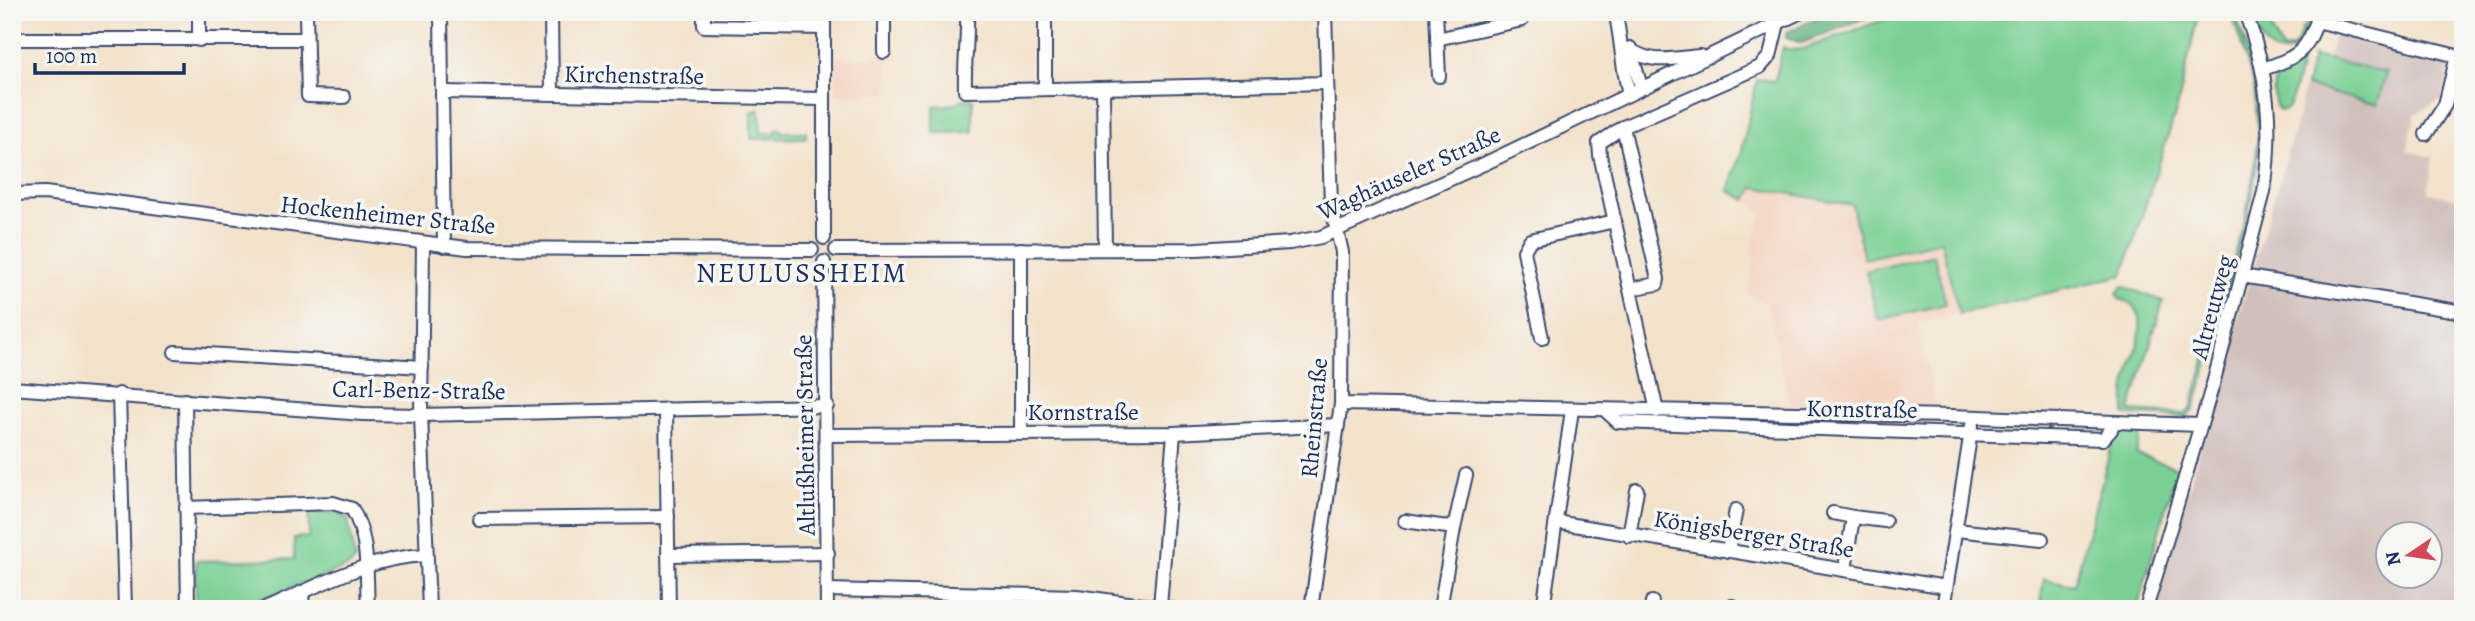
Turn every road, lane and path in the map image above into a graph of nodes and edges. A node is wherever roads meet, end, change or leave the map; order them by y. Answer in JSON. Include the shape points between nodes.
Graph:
{"nodes":[{"id":1,"x":199,"y":12,"type":"edge"},
{"id":2,"x":306,"y":12,"type":"edge"},
{"id":3,"x":441,"y":12,"type":"edge"},
{"id":4,"x":551,"y":12,"type":"edge"},
{"id":5,"x":704,"y":12,"type":"edge"},
{"id":6,"x":824,"y":12,"type":"edge"},
{"id":7,"x":884,"y":12,"type":"edge"},
{"id":8,"x":967,"y":12,"type":"edge"},
{"id":9,"x":1045,"y":12,"type":"edge"},
{"id":10,"x":1325,"y":12,"type":"edge"},
{"id":11,"x":1436,"y":12,"type":"edge"},
{"id":12,"x":1615,"y":12,"type":"edge"},
{"id":13,"x":1801,"y":12,"type":"edge"},
{"id":14,"x":2245,"y":12,"type":"edge"},
{"id":15,"x":2319,"y":17,"type":"edge"},
{"id":16,"x":1522,"y":20,"type":"dead end"},
{"id":17,"x":1778,"y":23,"type":"junction"},
{"id":18,"x":824,"y":28,"type":"junction"},
{"id":19,"x":1620,"y":33,"type":"junction"},
{"id":20,"x":12,"y":39,"type":"edge"},
{"id":21,"x":305,"y":39,"type":"junction"},
{"id":22,"x":1437,"y":39,"type":"junction"},
{"id":23,"x":199,"y":40,"type":"junction"},
{"id":24,"x":1631,"y":50,"type":"junction"},
{"id":25,"x":884,"y":52,"type":"dead end"},
{"id":26,"x":1711,"y":55,"type":"junction"},
{"id":27,"x":2263,"y":69,"type":"junction"},
{"id":28,"x":1439,"y":76,"type":"dead end"},
{"id":29,"x":1327,"y":83,"type":"junction"},
{"id":30,"x":1045,"y":88,"type":"junction"},
{"id":31,"x":1103,"y":88,"type":"junction"},
{"id":32,"x":1635,"y":90,"type":"junction"},
{"id":33,"x":443,"y":92,"type":"junction"},
{"id":34,"x":552,"y":94,"type":"junction"},
{"id":35,"x":344,"y":97,"type":"dead end"},
{"id":36,"x":824,"y":99,"type":"junction"},
{"id":37,"x":1623,"y":127,"type":"junction"},
{"id":38,"x":2426,"y":134,"type":"dead end"},
{"id":39,"x":12,"y":185,"type":"edge"},
{"id":40,"x":12,"y":194,"type":"edge"},
{"id":41,"x":45,"y":194,"type":"junction"},
{"id":42,"x":1615,"y":221,"type":"junction"},
{"id":43,"x":1336,"y":231,"type":"junction"},
{"id":44,"x":824,"y":238,"type":"junction"},
{"id":45,"x":423,"y":244,"type":"junction"},
{"id":46,"x":444,"y":246,"type":"junction"},
{"id":47,"x":1021,"y":249,"type":"junction"},
{"id":48,"x":1105,"y":249,"type":"junction"},
{"id":49,"x":812,"y":250,"type":"junction"},
{"id":50,"x":836,"y":250,"type":"junction"},
{"id":51,"x":824,"y":262,"type":"junction"},
{"id":52,"x":2242,"y":276,"type":"junction"},
{"id":53,"x":1630,"y":289,"type":"junction"},
{"id":54,"x":2463,"y":312,"type":"edge"},
{"id":55,"x":1542,"y":338,"type":"dead end"},
{"id":56,"x":175,"y":352,"type":"dead end"},
{"id":57,"x":422,"y":367,"type":"junction"},
{"id":58,"x":12,"y":388,"type":"edge"},
{"id":59,"x":120,"y":394,"type":"junction"},
{"id":60,"x":185,"y":400,"type":"junction"},
{"id":61,"x":1341,"y":404,"type":"junction"},
{"id":62,"x":827,"y":406,"type":"junction"},
{"id":63,"x":666,"y":409,"type":"junction"},
{"id":64,"x":1572,"y":410,"type":"junction"},
{"id":65,"x":1605,"y":410,"type":"junction"},
{"id":66,"x":1657,"y":411,"type":"junction"},
{"id":67,"x":421,"y":415,"type":"junction"},
{"id":68,"x":1973,"y":418,"type":"junction"},
{"id":69,"x":2113,"y":422,"type":"junction"},
{"id":70,"x":1338,"y":425,"type":"junction"},
{"id":71,"x":2200,"y":425,"type":"junction"},
{"id":72,"x":1021,"y":433,"type":"junction"},
{"id":73,"x":1174,"y":433,"type":"junction"},
{"id":74,"x":1971,"y":433,"type":"junction"},
{"id":75,"x":827,"y":435,"type":"junction"},
{"id":76,"x":1466,"y":475,"type":"dead end"},
{"id":77,"x":1637,"y":490,"type":"dead end"},
{"id":78,"x":186,"y":508,"type":"junction"},
{"id":79,"x":1736,"y":510,"type":"dead end"},
{"id":80,"x":1833,"y":513,"type":"dead end"},
{"id":81,"x":668,"y":517,"type":"junction"},
{"id":82,"x":1853,"y":517,"type":"junction"},
{"id":83,"x":479,"y":519,"type":"dead end"},
{"id":84,"x":1405,"y":521,"type":"dead end"},
{"id":85,"x":1885,"y":521,"type":"dead end"},
{"id":86,"x":1556,"y":522,"type":"junction"},
{"id":87,"x":1454,"y":528,"type":"junction"},
{"id":88,"x":1956,"y":530,"type":"junction"},
{"id":89,"x":1629,"y":536,"type":"junction"},
{"id":90,"x":2042,"y":539,"type":"dead end"},
{"id":91,"x":1728,"y":551,"type":"junction"},
{"id":92,"x":828,"y":554,"type":"junction"},
{"id":93,"x":426,"y":555,"type":"junction"},
{"id":94,"x":668,"y":555,"type":"junction"},
{"id":95,"x":368,"y":565,"type":"junction"},
{"id":96,"x":1845,"y":570,"type":"junction"},
{"id":97,"x":1946,"y":587,"type":"junction"},
{"id":98,"x":828,"y":590,"type":"junction"},
{"id":99,"x":302,"y":592,"type":"junction"},
{"id":100,"x":1165,"y":608,"type":"edge"},
{"id":101,"x":125,"y":609,"type":"edge"},
{"id":102,"x":188,"y":609,"type":"edge"},
{"id":103,"x":265,"y":609,"type":"edge"},
{"id":104,"x":303,"y":609,"type":"edge"},
{"id":105,"x":368,"y":609,"type":"edge"},
{"id":106,"x":429,"y":609,"type":"edge"},
{"id":107,"x":669,"y":609,"type":"edge"},
{"id":108,"x":827,"y":609,"type":"edge"},
{"id":109,"x":1311,"y":609,"type":"edge"},
{"id":110,"x":1440,"y":609,"type":"edge"},
{"id":111,"x":1542,"y":609,"type":"edge"},
{"id":112,"x":1943,"y":609,"type":"edge"},
{"id":113,"x":2146,"y":609,"type":"edge"}],
"edges":[{"from":1,"to":23,"type":"street"},
{"from":2,"to":21,"type":"street"},
{"from":3,"to":33,"type":"street"},
{"from":4,"to":34,"type":"street"},
{"from":5,"to":18,"type":"street","via":[[704,26]]},
{"from":6,"to":18,"type":"street"},
{"from":7,"to":25,"type":"street"},
{"from":8,"to":30,"type":"street","via":[[965,90]]},
{"from":9,"to":30,"type":"street"},
{"from":10,"to":29,"type":"street","name":"Rheinstraße"},
{"from":11,"to":22,"type":"street"},
{"from":12,"to":19,"type":"street"},
{"from":13,"to":17,"type":"street","name":"Waghäuseler Straße"},
{"from":14,"to":27,"type":"street","name":"Altreutweg"},
{"from":15,"to":27,"type":"street","via":[[2304,49]]},
{"from":15,"to":38,"type":"street","via":[[2457,56],[2445,105]]},
{"from":16,"to":22,"type":"street"},
{"from":17,"to":26,"type":"street","name":"Waghäuseler Straße"},
{"from":17,"to":37,"type":"street","via":[[1770,56],[1760,67]]},
{"from":18,"to":36,"type":"street"},
{"from":19,"to":24,"type":"street"},
{"from":19,"to":32,"type":"street","via":[[1622,69]]},
{"from":20,"to":23,"type":"street"},
{"from":21,"to":23,"type":"street"},
{"from":21,"to":35,"type":"street","via":[[308,96]]},
{"from":22,"to":28,"type":"street"},
{"from":24,"to":26,"type":"street","via":[[1661,60]]},
{"from":24,"to":32,"type":"street"},
{"from":26,"to":32,"type":"street","name":"Waghäuseler Straße"},
{"from":27,"to":52,"type":"street","name":"Altreutweg","via":[[2270,118],[2268,160]]},
{"from":29,"to":31,"type":"street"},
{"from":29,"to":43,"type":"street","name":"Rheinstraße"},
{"from":30,"to":31,"type":"street"},
{"from":31,"to":48,"type":"street"},
{"from":32,"to":43,"type":"street","name":"Waghäuseler Straße"},
{"from":33,"to":34,"type":"street","name":"Kirchenstraße"},
{"from":33,"to":46,"type":"street"},
{"from":34,"to":36,"type":"street","name":"Kirchenstraße"},
{"from":36,"to":44,"type":"street"},
{"from":37,"to":42,"type":"street","via":[[1599,143]]},
{"from":37,"to":53,"type":"street","via":[[1658,279],[1657,284]]},
{"from":39,"to":41,"type":"street","name":"Hockenheimer Straße"},
{"from":40,"to":41,"type":"street","name":"Hockenheimer Straße"},
{"from":41,"to":45,"type":"street","name":"Hockenheimer Straße"},
{"from":42,"to":53,"type":"street"},
{"from":42,"to":55,"type":"street","via":[[1530,240],[1524,251]]},
{"from":43,"to":48,"type":"street","name":"Waghäuseler Straße","via":[[1279,244]]},
{"from":43,"to":61,"type":"street","name":"Rheinstraße","via":[[1342,252]]},
{"from":44,"to":49,"type":"street","via":[[817,240]]},
{"from":44,"to":50,"type":"street","via":[[831,240]]},
{"from":45,"to":46,"type":"street","name":"Hockenheimer Straße"},
{"from":45,"to":57,"type":"street"},
{"from":46,"to":49,"type":"street","name":"Hockenheimer Straße"},
{"from":47,"to":48,"type":"street","name":"Waghäuseler Straße"},
{"from":47,"to":50,"type":"street","name":"Waghäuseler Straße"},
{"from":47,"to":72,"type":"street"},
{"from":49,"to":51,"type":"street"},
{"from":50,"to":51,"type":"street"},
{"from":51,"to":62,"type":"street","name":"Altlußheimer Straße"},
{"from":52,"to":54,"type":"street"},
{"from":52,"to":71,"type":"street","name":"Altreutweg"},
{"from":53,"to":66,"type":"street"},
{"from":56,"to":57,"type":"street"},
{"from":57,"to":67,"type":"street"},
{"from":58,"to":59,"type":"street","name":"Carl-Benz-Straße"},
{"from":59,"to":60,"type":"street","name":"Carl-Benz-Straße"},
{"from":59,"to":101,"type":"street"},
{"from":60,"to":67,"type":"street","name":"Carl-Benz-Straße"},
{"from":60,"to":78,"type":"street"},
{"from":61,"to":64,"type":"street","name":"Kornstraße"},
{"from":61,"to":70,"type":"street","name":"Rheinstraße"},
{"from":62,"to":63,"type":"street","name":"Carl-Benz-Straße"},
{"from":62,"to":75,"type":"street","name":"Altlußheimer Straße"},
{"from":63,"to":67,"type":"street","name":"Carl-Benz-Straße"},
{"from":63,"to":81,"type":"street"},
{"from":64,"to":65,"type":"street","name":"Kornstraße"},
{"from":64,"to":86,"type":"street"},
{"from":65,"to":66,"type":"street","name":"Kornstraße"},
{"from":65,"to":74,"type":"street","name":"Kornstraße","via":[[1618,422]]},
{"from":66,"to":68,"type":"street","name":"Kornstraße"},
{"from":67,"to":93,"type":"street"},
{"from":68,"to":69,"type":"street","name":"Kornstraße"},
{"from":68,"to":74,"type":"street"},
{"from":69,"to":71,"type":"street","name":"Kornstraße"},
{"from":69,"to":74,"type":"street","name":"Kornstraße","via":[[2104,439]]},
{"from":70,"to":73,"type":"street","name":"Kornstraße"},
{"from":70,"to":109,"type":"street","name":"Rheinstraße"},
{"from":71,"to":113,"type":"street","name":"Altreutweg"},
{"from":72,"to":73,"type":"street","name":"Kornstraße"},
{"from":72,"to":75,"type":"street","name":"Kornstraße"},
{"from":73,"to":100,"type":"street"},
{"from":74,"to":88,"type":"street"},
{"from":75,"to":92,"type":"street","name":"Altlußheimer Straße"},
{"from":76,"to":87,"type":"street"},
{"from":77,"to":89,"type":"street"},
{"from":78,"to":95,"type":"street","via":[[345,506],[352,509],[360,527]]},
{"from":78,"to":102,"type":"street"},
{"from":79,"to":91,"type":"street"},
{"from":80,"to":82,"type":"street"},
{"from":81,"to":83,"type":"street"},
{"from":81,"to":94,"type":"street"},
{"from":82,"to":85,"type":"street"},
{"from":82,"to":96,"type":"street"},
{"from":84,"to":87,"type":"street"},
{"from":86,"to":89,"type":"street","name":"Königsberger Straße"},
{"from":86,"to":111,"type":"street"},
{"from":87,"to":110,"type":"street"},
{"from":88,"to":90,"type":"street"},
{"from":88,"to":97,"type":"street"},
{"from":89,"to":91,"type":"street","name":"Königsberger Straße"},
{"from":91,"to":96,"type":"street","name":"Königsberger Straße"},
{"from":92,"to":94,"type":"street"},
{"from":92,"to":98,"type":"street","name":"Altlußheimer Straße"},
{"from":93,"to":95,"type":"street"},
{"from":93,"to":106,"type":"street"},
{"from":94,"to":107,"type":"street"},
{"from":95,"to":99,"type":"street"},
{"from":95,"to":105,"type":"street"},
{"from":96,"to":97,"type":"street","name":"Königsberger Straße"},
{"from":97,"to":112,"type":"street"},
{"from":98,"to":100,"type":"street","via":[[1077,596]]},
{"from":98,"to":108,"type":"street","name":"Altlußheimer Straße"},
{"from":99,"to":103,"type":"street"},
{"from":99,"to":104,"type":"street"}]}
